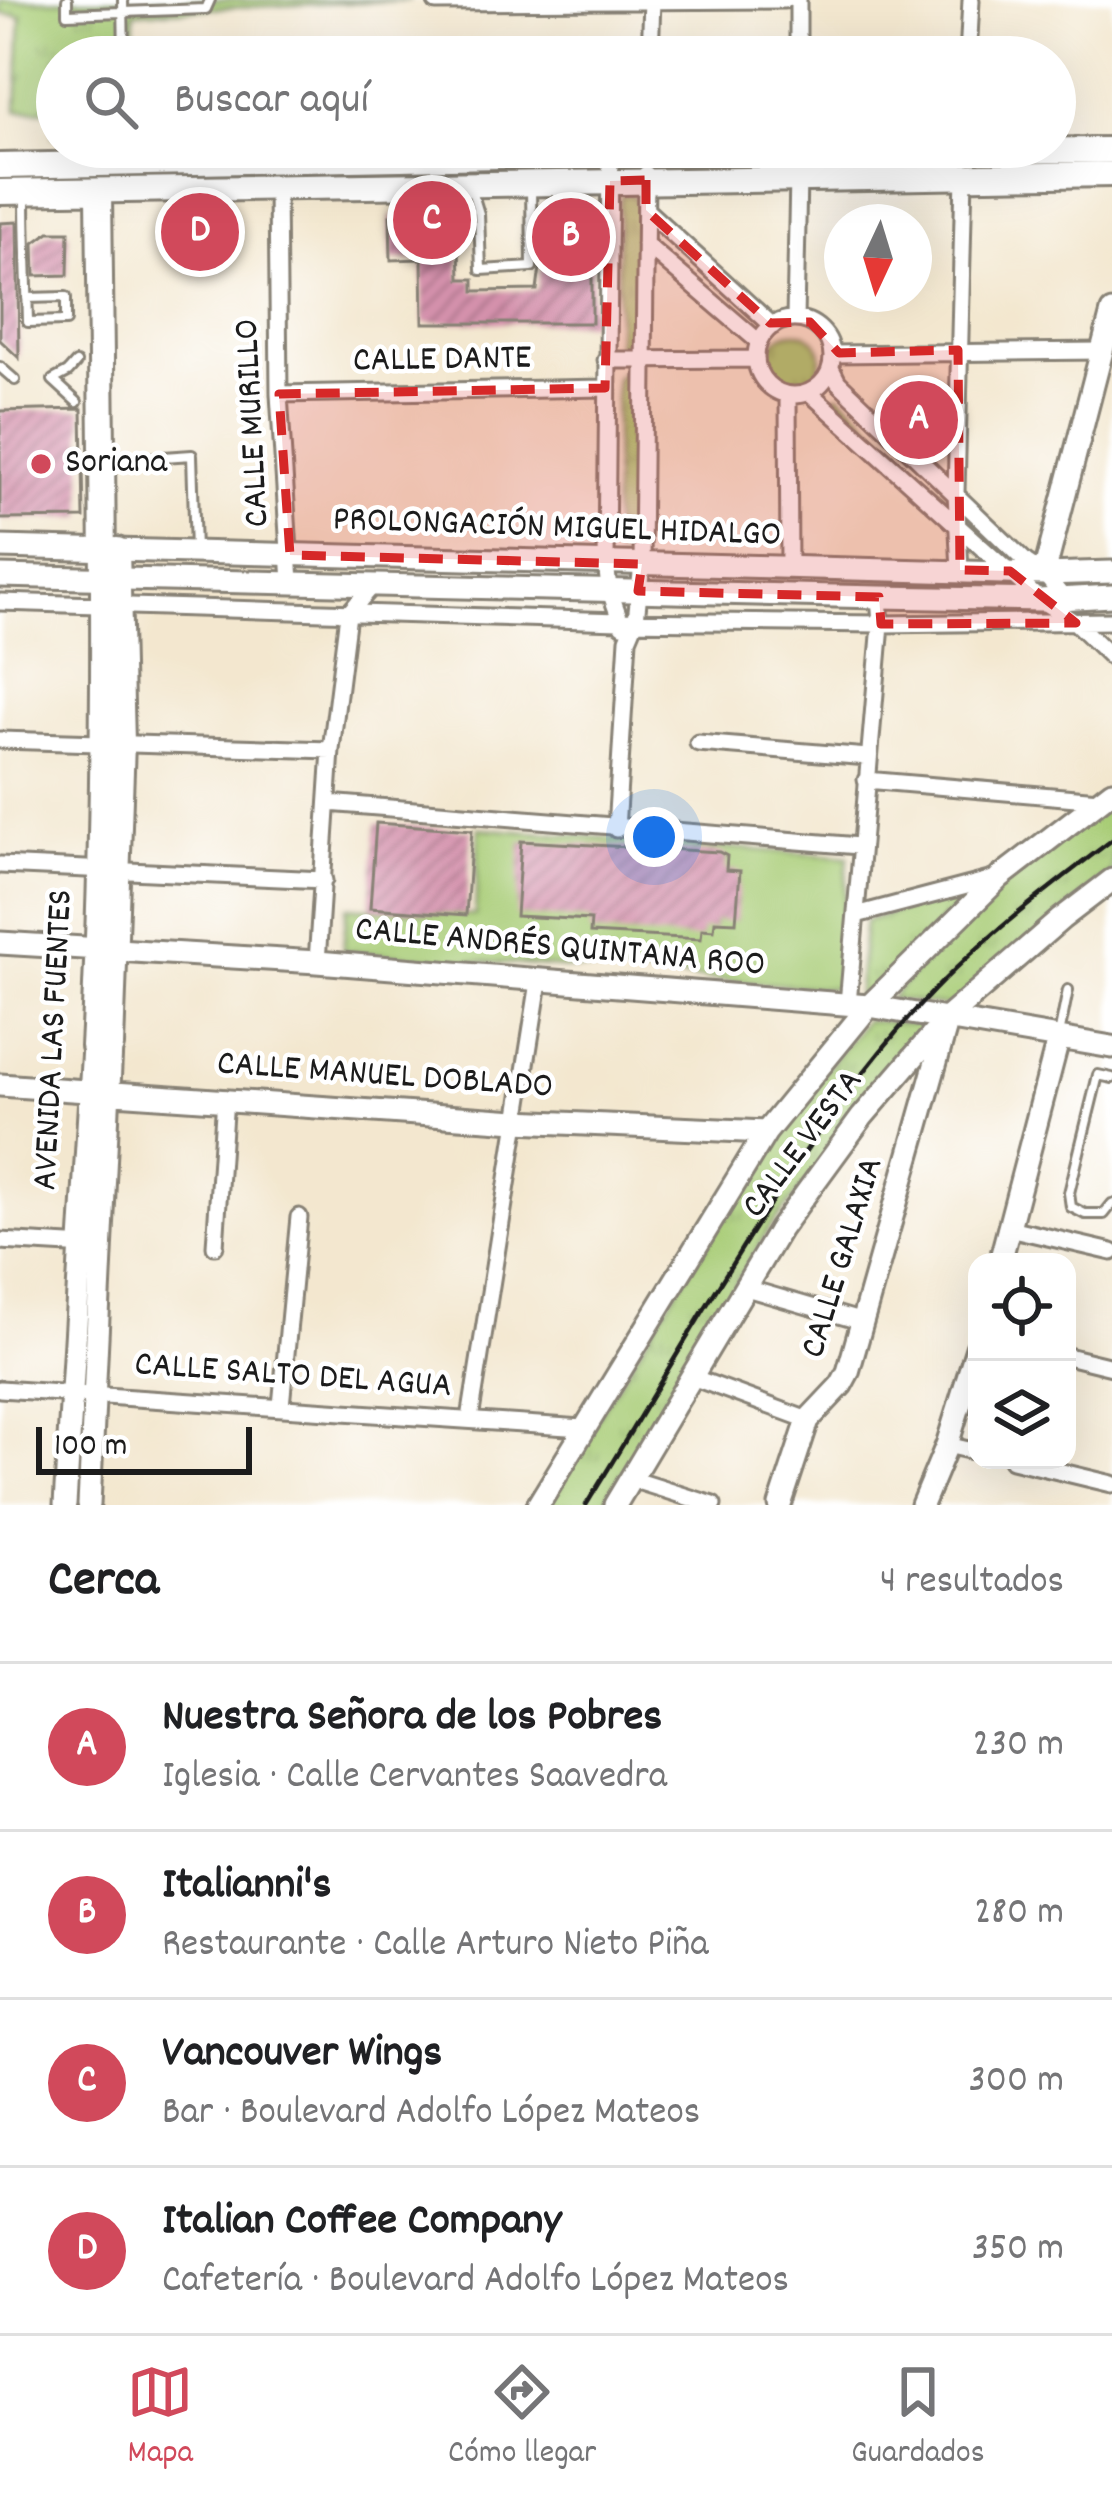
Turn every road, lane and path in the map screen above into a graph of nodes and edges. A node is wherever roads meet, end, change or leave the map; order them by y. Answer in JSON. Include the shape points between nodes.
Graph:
{"nodes":[{"id":1,"x":67,"y":0,"type":"edge"},
{"id":2,"x":123,"y":0,"type":"edge"},
{"id":3,"x":210,"y":0,"type":"edge"},
{"id":4,"x":652,"y":0,"type":"edge"},
{"id":5,"x":784,"y":0,"type":"edge"},
{"id":6,"x":798,"y":0,"type":"edge"},
{"id":7,"x":971,"y":0,"type":"edge"},
{"id":8,"x":436,"y":2,"type":"edge"},
{"id":9,"x":124,"y":13,"type":"junction"},
{"id":10,"x":124,"y":36,"type":"edge"},
{"id":11,"x":651,"y":36,"type":"edge"},
{"id":12,"x":798,"y":36,"type":"edge"},
{"id":13,"x":969,"y":36,"type":"edge"},
{"id":14,"x":1112,"y":150,"type":"edge"},
{"id":15,"x":1076,"y":152,"type":"edge"},
{"id":16,"x":36,"y":162,"type":"edge"},
{"id":17,"x":0,"y":166,"type":"edge"},
{"id":18,"x":101,"y":168,"type":"edge"},
{"id":19,"x":610,"y":168,"type":"edge"},
{"id":20,"x":646,"y":168,"type":"edge"},
{"id":21,"x":733,"y":168,"type":"edge"},
{"id":22,"x":798,"y":168,"type":"edge"},
{"id":23,"x":964,"y":168,"type":"edge"},
{"id":24,"x":1056,"y":168,"type":"edge"},
{"id":25,"x":1112,"y":174,"type":"edge"},
{"id":26,"x":646,"y":180,"type":"junction"},
{"id":27,"x":610,"y":181,"type":"junction"},
{"id":28,"x":531,"y":183,"type":"junction"},
{"id":29,"x":470,"y":184,"type":"junction"},
{"id":30,"x":277,"y":188,"type":"junction"},
{"id":31,"x":99,"y":191,"type":"junction"},
{"id":32,"x":12,"y":192,"type":"edge"},
{"id":33,"x":646,"y":210,"type":"junction"},
{"id":34,"x":645,"y":244,"type":"junction"},
{"id":35,"x":27,"y":298,"type":"junction"},
{"id":36,"x":1112,"y":312,"type":"edge"},
{"id":37,"x":795,"y":319,"type":"junction"},
{"id":38,"x":772,"y":326,"type":"junction"},
{"id":39,"x":958,"y":350,"type":"junction"},
{"id":40,"x":758,"y":351,"type":"junction"},
{"id":41,"x":1103,"y":352,"type":"junction"},
{"id":42,"x":643,"y":358,"type":"junction"},
{"id":43,"x":606,"y":360,"type":"junction"},
{"id":44,"x":832,"y":361,"type":"junction"},
{"id":45,"x":76,"y":363,"type":"dead end"},
{"id":46,"x":0,"y":367,"type":"edge"},
{"id":47,"x":15,"y":380,"type":"dead end"},
{"id":48,"x":1104,"y":380,"type":"edge"},
{"id":49,"x":605,"y":388,"type":"junction"},
{"id":50,"x":810,"y":393,"type":"junction"},
{"id":51,"x":279,"y":394,"type":"junction"},
{"id":52,"x":788,"y":395,"type":"junction"},
{"id":53,"x":77,"y":402,"type":"dead end"},
{"id":54,"x":102,"y":461,"type":"junction"},
{"id":55,"x":956,"y":493,"type":"junction"},
{"id":56,"x":957,"y":524,"type":"junction"},
{"id":57,"x":0,"y":548,"type":"edge"},
{"id":58,"x":110,"y":550,"type":"junction"},
{"id":59,"x":196,"y":553,"type":"junction"},
{"id":60,"x":290,"y":555,"type":"junction"},
{"id":61,"x":606,"y":562,"type":"junction"},
{"id":62,"x":642,"y":565,"type":"junction"},
{"id":63,"x":789,"y":568,"type":"junction"},
{"id":64,"x":960,"y":570,"type":"junction"},
{"id":65,"x":1010,"y":571,"type":"junction"},
{"id":66,"x":1112,"y":572,"type":"edge"},
{"id":67,"x":1044,"y":574,"type":"junction"},
{"id":68,"x":0,"y":576,"type":"edge"},
{"id":69,"x":111,"y":578,"type":"junction"},
{"id":70,"x":291,"y":582,"type":"junction"},
{"id":71,"x":374,"y":584,"type":"junction"},
{"id":72,"x":609,"y":590,"type":"junction"},
{"id":73,"x":638,"y":591,"type":"junction"},
{"id":74,"x":1112,"y":596,"type":"edge"},
{"id":75,"x":879,"y":597,"type":"junction"},
{"id":76,"x":1064,"y":598,"type":"junction"},
{"id":77,"x":1040,"y":600,"type":"junction"},
{"id":78,"x":0,"y":602,"type":"edge"},
{"id":79,"x":112,"y":606,"type":"junction"},
{"id":80,"x":348,"y":614,"type":"junction"},
{"id":81,"x":628,"y":620,"type":"junction"},
{"id":82,"x":1112,"y":621,"type":"edge"},
{"id":83,"x":1076,"y":623,"type":"junction"},
{"id":84,"x":881,"y":624,"type":"junction"},
{"id":85,"x":1112,"y":658,"type":"edge"},
{"id":86,"x":0,"y":740,"type":"edge"},
{"id":87,"x":112,"y":743,"type":"junction"},
{"id":88,"x":698,"y":743,"type":"dead end"},
{"id":89,"x":331,"y":750,"type":"junction"},
{"id":90,"x":868,"y":758,"type":"junction"},
{"id":91,"x":866,"y":780,"type":"junction"},
{"id":92,"x":1106,"y":796,"type":"edge"},
{"id":93,"x":328,"y":803,"type":"junction"},
{"id":94,"x":616,"y":829,"type":"junction"},
{"id":95,"x":859,"y":846,"type":"junction"},
{"id":96,"x":0,"y":865,"type":"edge"},
{"id":97,"x":108,"y":870,"type":"junction"},
{"id":98,"x":1000,"y":878,"type":"junction"},
{"id":99,"x":324,"y":880,"type":"junction"},
{"id":100,"x":1112,"y":880,"type":"edge"},
{"id":101,"x":856,"y":916,"type":"junction"},
{"id":102,"x":0,"y":943,"type":"edge"},
{"id":103,"x":106,"y":951,"type":"junction"},
{"id":104,"x":317,"y":962,"type":"junction"},
{"id":105,"x":539,"y":982,"type":"junction"},
{"id":106,"x":1068,"y":990,"type":"dead end"},
{"id":107,"x":858,"y":1005,"type":"junction"},
{"id":108,"x":948,"y":1017,"type":"junction"},
{"id":109,"x":1058,"y":1040,"type":"junction"},
{"id":110,"x":102,"y":1046,"type":"joint"},
{"id":111,"x":1112,"y":1046,"type":"edge"},
{"id":112,"x":1111,"y":1075,"type":"edge"},
{"id":113,"x":0,"y":1085,"type":"edge"},
{"id":114,"x":99,"y":1091,"type":"junction"},
{"id":115,"x":225,"y":1098,"type":"junction"},
{"id":116,"x":516,"y":1120,"type":"junction"},
{"id":117,"x":766,"y":1132,"type":"junction"},
{"id":118,"x":1112,"y":1204,"type":"edge"},
{"id":119,"x":299,"y":1217,"type":"dead end"},
{"id":120,"x":1009,"y":1228,"type":"junction"},
{"id":121,"x":0,"y":1241,"type":"edge"},
{"id":122,"x":91,"y":1246,"type":"junction"},
{"id":123,"x":215,"y":1246,"type":"dead end"},
{"id":124,"x":1112,"y":1252,"type":"edge"},
{"id":125,"x":1002,"y":1253,"type":"edge"},
{"id":126,"x":746,"y":1288,"type":"junction"},
{"id":127,"x":862,"y":1322,"type":"junction"},
{"id":128,"x":1076,"y":1358,"type":"edge"},
{"id":129,"x":973,"y":1361,"type":"edge"},
{"id":130,"x":1112,"y":1367,"type":"edge"},
{"id":131,"x":692,"y":1377,"type":"junction"},
{"id":132,"x":0,"y":1389,"type":"edge"},
{"id":133,"x":71,"y":1393,"type":"junction"},
{"id":134,"x":94,"y":1394,"type":"junction"},
{"id":135,"x":281,"y":1406,"type":"junction"},
{"id":136,"x":470,"y":1419,"type":"junction"},
{"id":137,"x":808,"y":1420,"type":"junction"},
{"id":138,"x":583,"y":1428,"type":"junction"},
{"id":139,"x":947,"y":1445,"type":"junction"},
{"id":140,"x":968,"y":1450,"type":"edge"},
{"id":141,"x":1050,"y":1469,"type":"edge"},
{"id":142,"x":631,"y":1479,"type":"junction"},
{"id":143,"x":1112,"y":1484,"type":"edge"},
{"id":144,"x":65,"y":1505,"type":"edge"},
{"id":145,"x":89,"y":1505,"type":"edge"},
{"id":146,"x":538,"y":1505,"type":"edge"},
{"id":147,"x":615,"y":1505,"type":"edge"},
{"id":148,"x":713,"y":1505,"type":"edge"},
{"id":149,"x":780,"y":1505,"type":"edge"},
{"id":150,"x":922,"y":1505,"type":"edge"}],
"edges":[{"from":1,"to":9,"type":"lane","via":[[67,14]]},
{"from":2,"to":9,"type":"lane"},
{"from":3,"to":9,"type":"lane","via":[[206,9]]},
{"from":4,"to":5,"type":"street"},
{"from":4,"to":8,"type":"street"},
{"from":4,"to":11,"type":"street"},
{"from":6,"to":12,"type":"street"},
{"from":7,"to":13,"type":"street"},
{"from":9,"to":10,"type":"lane"},
{"from":14,"to":15,"type":"main road"},
{"from":16,"to":17,"type":"main road"},
{"from":18,"to":31,"type":"street"},
{"from":19,"to":27,"type":"street"},
{"from":20,"to":26,"type":"street"},
{"from":21,"to":26,"type":"main road"},
{"from":22,"to":37,"type":"street"},
{"from":23,"to":39,"type":"street"},
{"from":24,"to":25,"type":"main road"},
{"from":26,"to":27,"type":"main road"},
{"from":26,"to":33,"type":"street"},
{"from":27,"to":28,"type":"main road"},
{"from":27,"to":43,"type":"street"},
{"from":28,"to":29,"type":"main road"},
{"from":28,"to":29,"type":"lane","via":[[532,267],[481,270]]},
{"from":29,"to":30,"type":"main road"},
{"from":30,"to":31,"type":"main road"},
{"from":30,"to":51,"type":"street","name":"CALLE MURILLO"},
{"from":31,"to":32,"type":"main road"},
{"from":31,"to":54,"type":"main road","name":"AVENIDA LAS FUENTES"},
{"from":32,"to":35,"type":"lane"},
{"from":33,"to":34,"type":"street"},
{"from":33,"to":38,"type":"street"},
{"from":34,"to":40,"type":"street"},
{"from":34,"to":42,"type":"street"},
{"from":35,"to":35,"type":"lane","via":[[28,322],[66,321],[65,297]]},
{"from":36,"to":41,"type":"main road"},
{"from":37,"to":38,"type":"street"},
{"from":37,"to":44,"type":"street","via":[[821,329]]},
{"from":38,"to":40,"type":"street"},
{"from":39,"to":41,"type":"street"},
{"from":39,"to":44,"type":"street"},
{"from":39,"to":55,"type":"street"},
{"from":40,"to":42,"type":"street"},
{"from":40,"to":52,"type":"street","via":[[763,380]]},
{"from":41,"to":48,"type":"main road"},
{"from":42,"to":43,"type":"street"},
{"from":42,"to":62,"type":"street"},
{"from":43,"to":49,"type":"street"},
{"from":44,"to":50,"type":"street"},
{"from":44,"to":55,"type":"street","via":[[838,382]]},
{"from":45,"to":53,"type":"lane","via":[[53,380]]},
{"from":46,"to":47,"type":"lane"},
{"from":48,"to":67,"type":"main road"},
{"from":49,"to":51,"type":"street","name":"CALLE DANTE"},
{"from":49,"to":61,"type":"street"},
{"from":50,"to":52,"type":"street"},
{"from":50,"to":56,"type":"street"},
{"from":51,"to":60,"type":"street","name":"CALLE MURILLO"},
{"from":52,"to":63,"type":"street"},
{"from":54,"to":58,"type":"main road","name":"AVENIDA LAS FUENTES"},
{"from":54,"to":59,"type":"lane","via":[[192,455]]},
{"from":55,"to":56,"type":"street"},
{"from":55,"to":67,"type":"street"},
{"from":56,"to":64,"type":"street"},
{"from":56,"to":65,"type":"street"},
{"from":57,"to":58,"type":"main road","name":"PROLONGACIÓN MIGUEL HIDALGO"},
{"from":58,"to":59,"type":"main road","name":"PROLONGACIÓN MIGUEL HIDALGO"},
{"from":58,"to":69,"type":"main road","name":"AVENIDA LAS FUENTES"},
{"from":59,"to":60,"type":"main road","name":"PROLONGACIÓN MIGUEL HIDALGO"},
{"from":60,"to":61,"type":"main road","name":"PROLONGACIÓN MIGUEL HIDALGO"},
{"from":60,"to":70,"type":"street","name":"CALLE MURILLO"},
{"from":61,"to":62,"type":"main road","name":"PROLONGACIÓN MIGUEL HIDALGO"},
{"from":61,"to":72,"type":"street"},
{"from":62,"to":63,"type":"main road","name":"PROLONGACIÓN MIGUEL HIDALGO"},
{"from":62,"to":73,"type":"street"},
{"from":63,"to":64,"type":"main road","name":"PROLONGACIÓN MIGUEL HIDALGO"},
{"from":64,"to":65,"type":"main road","name":"PROLONGACIÓN MIGUEL HIDALGO"},
{"from":65,"to":67,"type":"main road","name":"PROLONGACIÓN MIGUEL HIDALGO"},
{"from":65,"to":77,"type":"street"},
{"from":66,"to":67,"type":"main road","name":"PROLONGACIÓN MIGUEL HIDALGO"},
{"from":67,"to":76,"type":"street"},
{"from":68,"to":69,"type":"main road","name":"PROLONGACIÓN MIGUEL HIDALGO"},
{"from":69,"to":70,"type":"main road","name":"PROLONGACIÓN MIGUEL HIDALGO"},
{"from":69,"to":79,"type":"main road","name":"AVENIDA LAS FUENTES"},
{"from":70,"to":71,"type":"main road","name":"PROLONGACIÓN MIGUEL HIDALGO"},
{"from":71,"to":72,"type":"main road","name":"PROLONGACIÓN MIGUEL HIDALGO"},
{"from":71,"to":80,"type":"street"},
{"from":72,"to":73,"type":"main road","name":"PROLONGACIÓN MIGUEL HIDALGO"},
{"from":72,"to":81,"type":"street"},
{"from":73,"to":75,"type":"main road","name":"PROLONGACIÓN MIGUEL HIDALGO"},
{"from":73,"to":81,"type":"street"},
{"from":74,"to":76,"type":"main road","name":"PROLONGACIÓN MIGUEL HIDALGO"},
{"from":75,"to":77,"type":"main road","name":"PROLONGACIÓN MIGUEL HIDALGO"},
{"from":75,"to":84,"type":"street"},
{"from":76,"to":77,"type":"main road","name":"PROLONGACIÓN MIGUEL HIDALGO"},
{"from":76,"to":83,"type":"street"},
{"from":77,"to":83,"type":"street"},
{"from":78,"to":79,"type":"street"},
{"from":79,"to":80,"type":"street"},
{"from":79,"to":87,"type":"main road","name":"AVENIDA LAS FUENTES"},
{"from":80,"to":81,"type":"street"},
{"from":80,"to":89,"type":"street"},
{"from":81,"to":84,"type":"street"},
{"from":81,"to":94,"type":"street"},
{"from":82,"to":83,"type":"street"},
{"from":83,"to":84,"type":"street"},
{"from":83,"to":85,"type":"street"},
{"from":84,"to":90,"type":"street"},
{"from":86,"to":87,"type":"street"},
{"from":87,"to":89,"type":"street"},
{"from":87,"to":97,"type":"main road","name":"AVENIDA LAS FUENTES"},
{"from":88,"to":90,"type":"street"},
{"from":89,"to":93,"type":"street"},
{"from":90,"to":91,"type":"street"},
{"from":91,"to":92,"type":"street"},
{"from":91,"to":95,"type":"street"},
{"from":92,"to":98,"type":"main road"},
{"from":93,"to":94,"type":"street"},
{"from":93,"to":99,"type":"street"},
{"from":94,"to":95,"type":"street"},
{"from":95,"to":101,"type":"street"},
{"from":96,"to":97,"type":"street"},
{"from":97,"to":99,"type":"street"},
{"from":97,"to":103,"type":"main road","name":"AVENIDA LAS FUENTES"},
{"from":98,"to":101,"type":"street"},
{"from":98,"to":107,"type":"main road"},
{"from":99,"to":104,"type":"street"},
{"from":100,"to":108,"type":"main road","name":"CALLE VESTA"},
{"from":101,"to":107,"type":"street"},
{"from":102,"to":103,"type":"main road","name":"CALLE ANDRÉS QUINTANA ROO"},
{"from":103,"to":104,"type":"main road","name":"CALLE ANDRÉS QUINTANA ROO"},
{"from":103,"to":110,"type":"main road","name":"AVENIDA LAS FUENTES"},
{"from":104,"to":105,"type":"main road","name":"CALLE ANDRÉS QUINTANA ROO"},
{"from":105,"to":107,"type":"main road","name":"CALLE ANDRÉS QUINTANA ROO"},
{"from":105,"to":116,"type":"street"},
{"from":106,"to":109,"type":"lane"},
{"from":107,"to":108,"type":"main road","name":"CALLE ANDRÉS QUINTANA ROO"},
{"from":107,"to":117,"type":"main road"},
{"from":108,"to":109,"type":"main road","name":"CALLE ANDRÉS QUINTANA ROO"},
{"from":108,"to":126,"type":"main road","name":"CALLE VESTA","via":[[862,1117]]},
{"from":108,"to":127,"type":"main road","name":"CALLE GALAXIA"},
{"from":109,"to":111,"type":"main road","name":"CALLE ANDRÉS QUINTANA ROO"},
{"from":109,"to":120,"type":"main road"},
{"from":110,"to":114,"type":"main road","name":"AVENIDA LAS FUENTES"},
{"from":112,"to":118,"type":"lane","via":[[1098,1076],[1069,1192],[1071,1207],[1084,1214],[1104,1214]]},
{"from":113,"to":114,"type":"main road","name":"CALLE MANUEL DOBLADO"},
{"from":114,"to":115,"type":"main road","name":"CALLE MANUEL DOBLADO"},
{"from":114,"to":122,"type":"main road","name":"AVENIDA LAS FUENTES"},
{"from":115,"to":116,"type":"main road","name":"CALLE MANUEL DOBLADO"},
{"from":115,"to":123,"type":"street"},
{"from":116,"to":117,"type":"main road","name":"CALLE MANUEL DOBLADO"},
{"from":116,"to":136,"type":"street"},
{"from":117,"to":138,"type":"main road"},
{"from":119,"to":135,"type":"street"},
{"from":120,"to":124,"type":"street"},
{"from":120,"to":125,"type":"main road"},
{"from":121,"to":122,"type":"street"},
{"from":122,"to":133,"type":"main road","name":"AVENIDA LAS FUENTES"},
{"from":122,"to":134,"type":"main road","name":"AVENIDA LAS FUENTES"},
{"from":126,"to":127,"type":"street"},
{"from":126,"to":131,"type":"main road","name":"CALLE VESTA"},
{"from":127,"to":137,"type":"main road","name":"CALLE GALAXIA","via":[[841,1385]]},
{"from":128,"to":130,"type":"street"},
{"from":129,"to":139,"type":"main road"},
{"from":131,"to":137,"type":"street"},
{"from":131,"to":142,"type":"main road","name":"CALLE VESTA"},
{"from":132,"to":133,"type":"street","name":"CALLE SALTO DEL AGUA"},
{"from":133,"to":134,"type":"street","name":"CALLE SALTO DEL AGUA"},
{"from":133,"to":144,"type":"main road","name":"AVENIDA LAS FUENTES"},
{"from":134,"to":135,"type":"street","name":"CALLE SALTO DEL AGUA"},
{"from":134,"to":145,"type":"main road","name":"AVENIDA LAS FUENTES"},
{"from":135,"to":136,"type":"street","name":"CALLE SALTO DEL AGUA"},
{"from":136,"to":138,"type":"street","name":"CALLE SALTO DEL AGUA"},
{"from":137,"to":149,"type":"main road","name":"CALLE GALAXIA"},
{"from":138,"to":146,"type":"main road"},
{"from":139,"to":140,"type":"street"},
{"from":139,"to":150,"type":"main road"},
{"from":141,"to":143,"type":"street"},
{"from":142,"to":147,"type":"main road","name":"CALLE VESTA"},
{"from":142,"to":148,"type":"street"}]}
